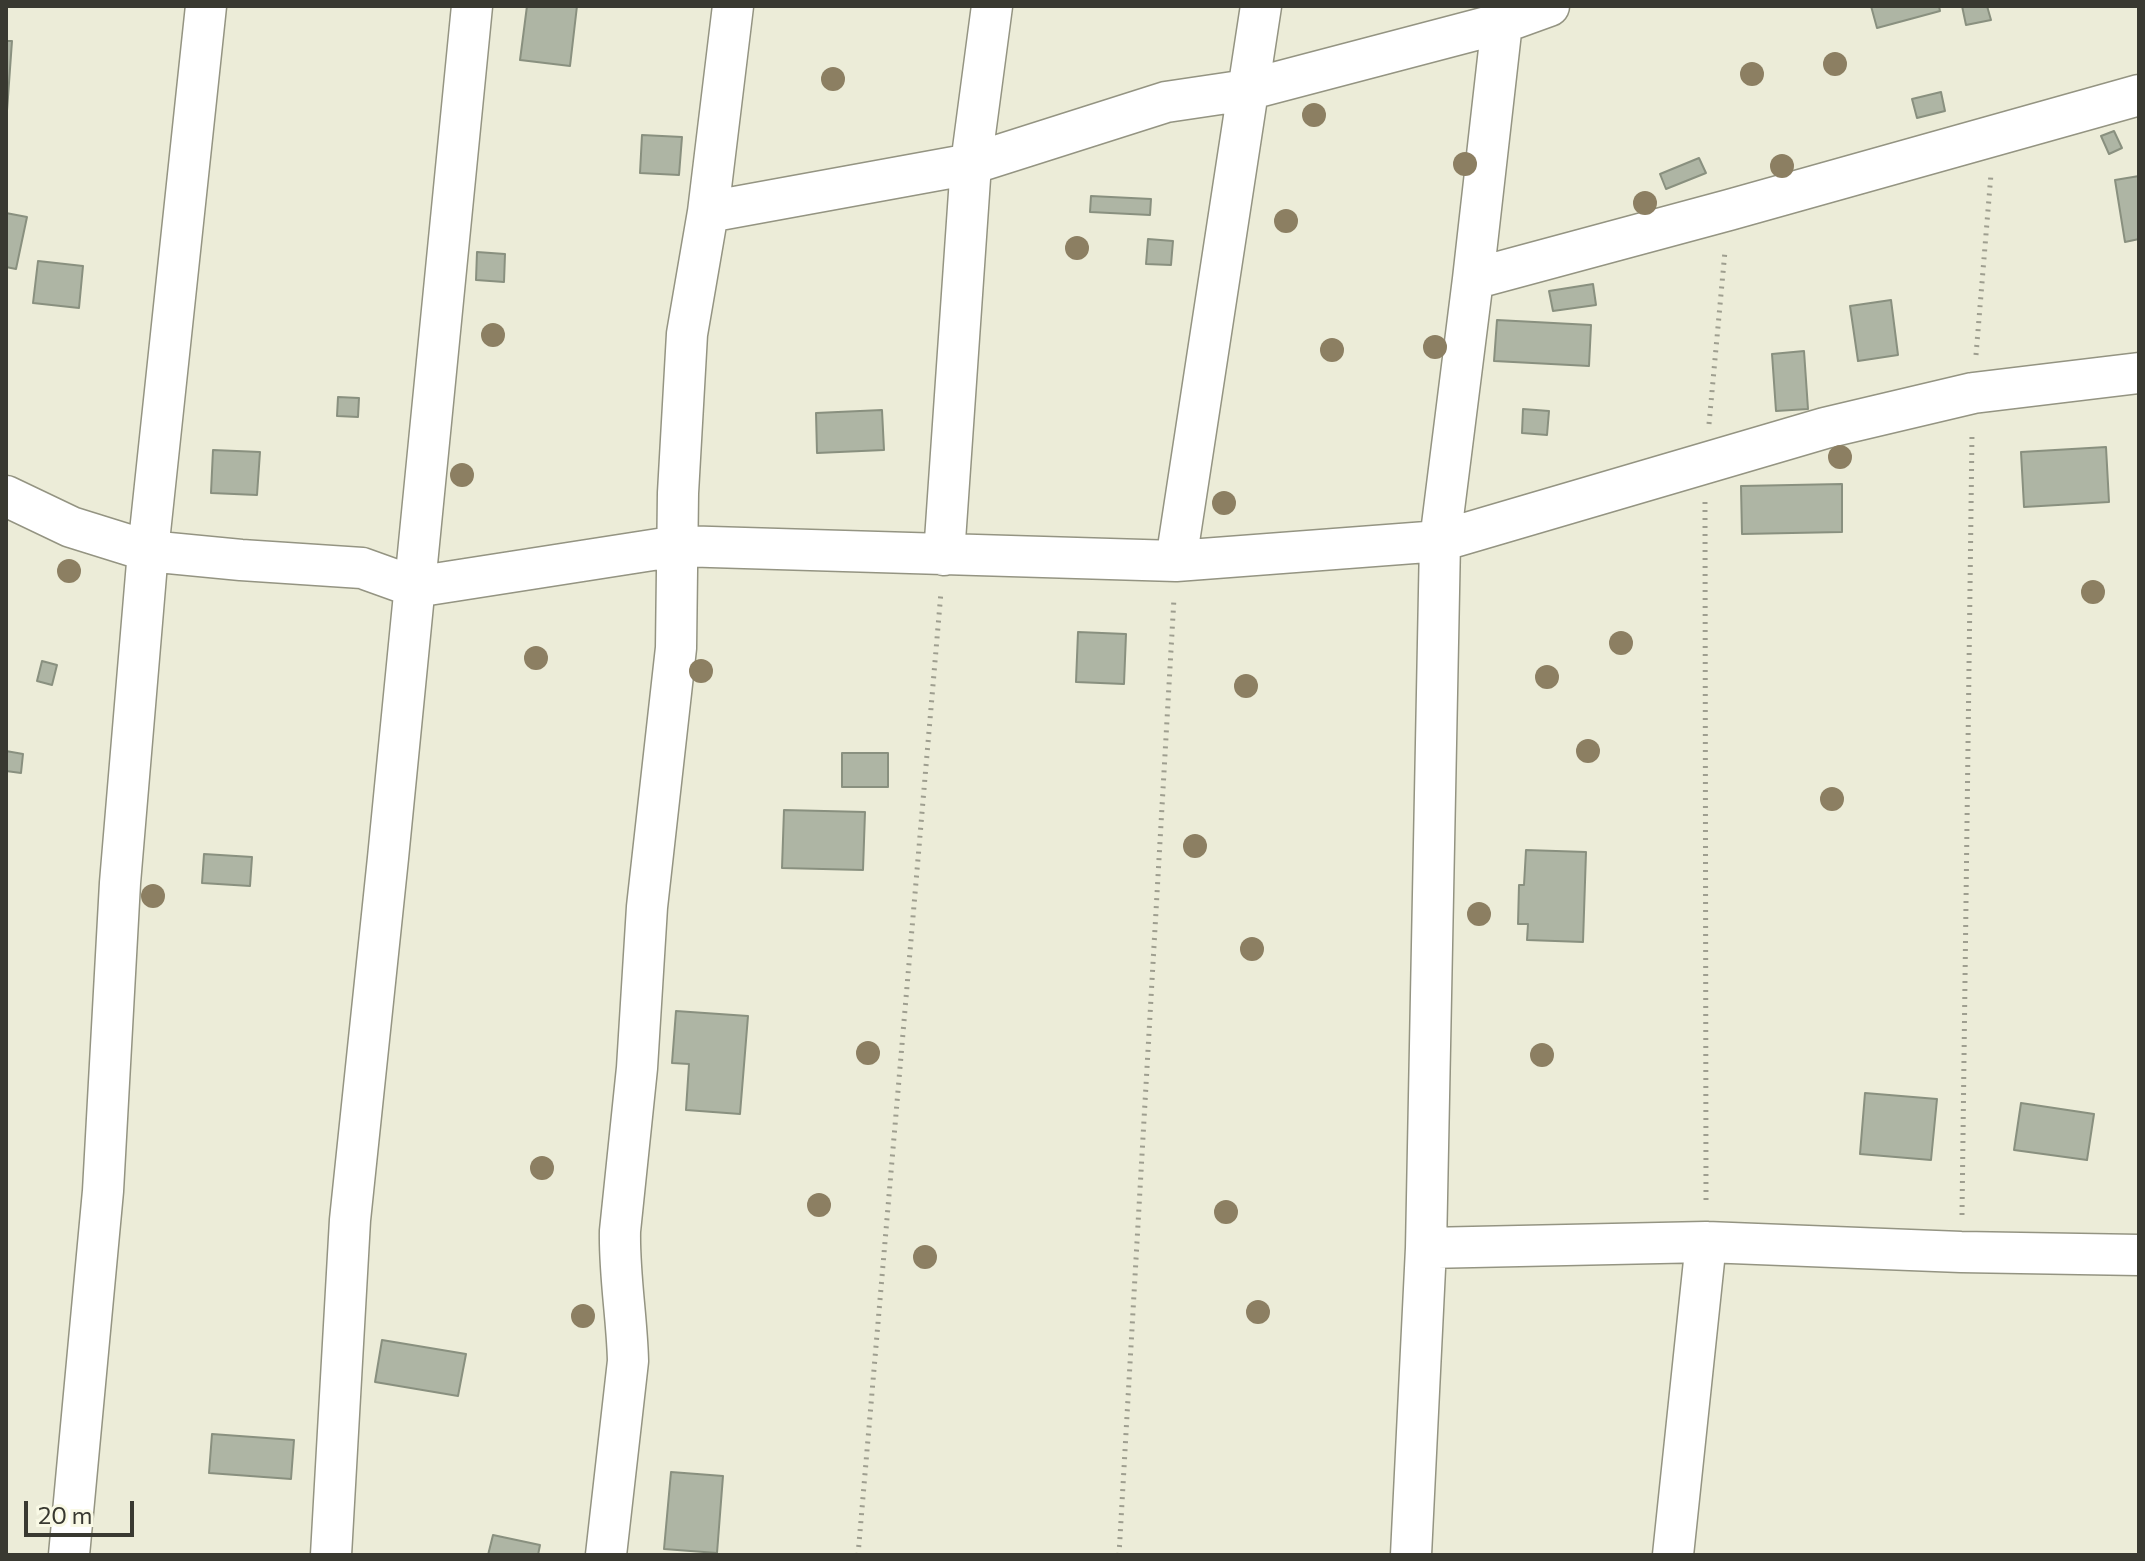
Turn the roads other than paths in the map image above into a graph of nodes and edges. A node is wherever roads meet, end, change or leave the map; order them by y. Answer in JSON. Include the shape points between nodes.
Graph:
{"nodes":[{"id":1,"x":206,"y":6,"type":"edge"},
{"id":2,"x":472,"y":6,"type":"edge"},
{"id":3,"x":733,"y":6,"type":"edge"},
{"id":4,"x":992,"y":6,"type":"edge"},
{"id":5,"x":1261,"y":6,"type":"edge"},
{"id":6,"x":1549,"y":6,"type":"edge"},
{"id":7,"x":1502,"y":23,"type":"junction"},
{"id":8,"x":1247,"y":90,"type":"junction"},
{"id":9,"x":2139,"y":95,"type":"edge"},
{"id":10,"x":971,"y":164,"type":"junction"},
{"id":11,"x":708,"y":212,"type":"junction"},
{"id":12,"x":1473,"y":279,"type":"junction"},
{"id":13,"x":2139,"y":373,"type":"edge"},
{"id":14,"x":6,"y":496,"type":"edge"},
{"id":15,"x":1440,"y":541,"type":"junction"},
{"id":16,"x":678,"y":546,"type":"junction"},
{"id":17,"x":148,"y":551,"type":"junction"},
{"id":18,"x":944,"y":555,"type":"junction"},
{"id":19,"x":1176,"y":561,"type":"junction"},
{"id":20,"x":415,"y":587,"type":"junction"},
{"id":21,"x":1706,"y":1242,"type":"junction"},
{"id":22,"x":1426,"y":1248,"type":"junction"},
{"id":23,"x":2139,"y":1255,"type":"edge"},
{"id":24,"x":69,"y":1555,"type":"edge"},
{"id":25,"x":331,"y":1555,"type":"edge"},
{"id":26,"x":606,"y":1555,"type":"edge"},
{"id":27,"x":1411,"y":1555,"type":"edge"},
{"id":28,"x":1673,"y":1555,"type":"edge"}],
"edges":[{"from":1,"to":17,"type":"street"},
{"from":2,"to":20,"type":"street"},
{"from":3,"to":11,"type":"street"},
{"from":4,"to":10,"type":"street"},
{"from":5,"to":8,"type":"street"},
{"from":6,"to":7,"type":"street"},
{"from":7,"to":8,"type":"street"},
{"from":7,"to":12,"type":"street"},
{"from":8,"to":10,"type":"street","via":[[1166,102]]},
{"from":8,"to":19,"type":"street"},
{"from":9,"to":12,"type":"street"},
{"from":10,"to":11,"type":"street"},
{"from":10,"to":18,"type":"street"},
{"from":11,"to":16,"type":"street","via":[[687,334]]},
{"from":12,"to":15,"type":"street"},
{"from":13,"to":15,"type":"street","via":[[1973,393],[1825,428]]},
{"from":14,"to":17,"type":"street","via":[[71,527]]},
{"from":15,"to":19,"type":"street"},
{"from":15,"to":22,"type":"street"},
{"from":16,"to":18,"type":"street"},
{"from":16,"to":20,"type":"street"},
{"from":16,"to":26,"type":"street","via":[[676,648],[647,907],[620,1231],[628,1361]]},
{"from":17,"to":20,"type":"street","via":[[362,568]]},
{"from":17,"to":24,"type":"street","via":[[120,883],[103,1191]]},
{"from":18,"to":19,"type":"street"},
{"from":20,"to":25,"type":"street","via":[[350,1220]]},
{"from":21,"to":22,"type":"street"},
{"from":21,"to":23,"type":"street"},
{"from":21,"to":28,"type":"street"},
{"from":22,"to":27,"type":"street"}]}
